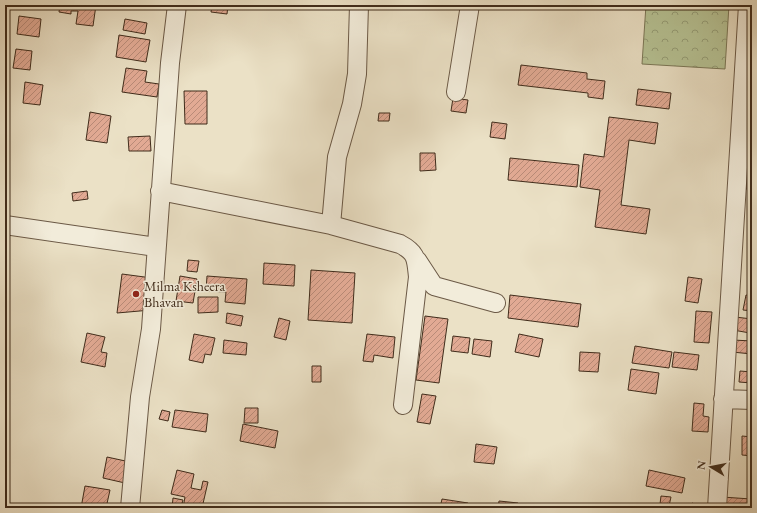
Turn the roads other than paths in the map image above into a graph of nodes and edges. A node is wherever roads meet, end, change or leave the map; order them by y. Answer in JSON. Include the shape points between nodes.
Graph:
{"nodes":[{"id":1,"x":177,"y":5,"type":"edge"},
{"id":2,"x":358,"y":5,"type":"edge"},
{"id":3,"x":470,"y":5,"type":"edge"},
{"id":4,"x":748,"y":5,"type":"edge"},
{"id":5,"x":747,"y":81,"type":"edge"},
{"id":6,"x":456,"y":92,"type":"dead end"},
{"id":7,"x":160,"y":191,"type":"junction"},
{"id":8,"x":5,"y":225,"type":"edge"},
{"id":9,"x":331,"y":225,"type":"junction"},
{"id":10,"x":156,"y":247,"type":"junction"},
{"id":11,"x":416,"y":258,"type":"junction"},
{"id":12,"x":496,"y":303,"type":"dead end"},
{"id":13,"x":723,"y":399,"type":"junction"},
{"id":14,"x":752,"y":400,"type":"edge"},
{"id":15,"x":403,"y":405,"type":"dead end"},
{"id":16,"x":130,"y":508,"type":"edge"},
{"id":17,"x":717,"y":508,"type":"edge"}],
"edges":[{"from":1,"to":7,"type":"street"},
{"from":2,"to":9,"type":"street","via":[[357,74],[352,104],[337,157]]},
{"from":3,"to":6,"type":"street"},
{"from":4,"to":5,"type":"street"},
{"from":5,"to":13,"type":"street"},
{"from":7,"to":9,"type":"street"},
{"from":7,"to":10,"type":"street"},
{"from":8,"to":10,"type":"street"},
{"from":9,"to":11,"type":"street","via":[[400,244],[410,249]]},
{"from":10,"to":16,"type":"street","via":[[151,329],[140,397]]},
{"from":11,"to":12,"type":"street","via":[[434,286]]},
{"from":11,"to":15,"type":"street","via":[[418,277]]},
{"from":13,"to":14,"type":"street"},
{"from":13,"to":17,"type":"street"}]}
